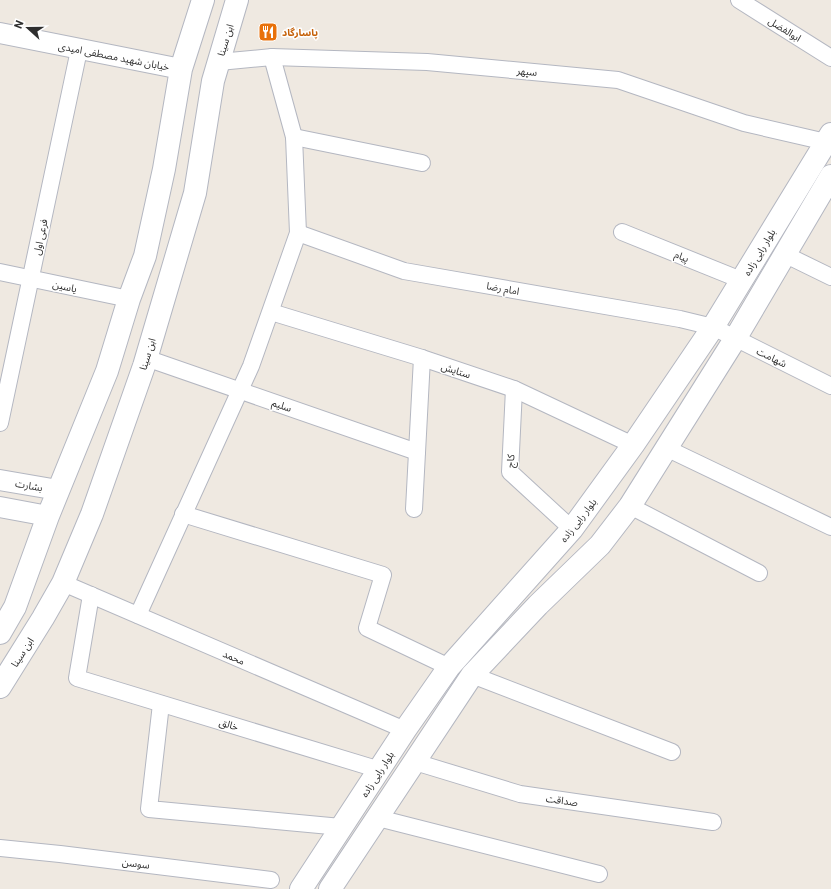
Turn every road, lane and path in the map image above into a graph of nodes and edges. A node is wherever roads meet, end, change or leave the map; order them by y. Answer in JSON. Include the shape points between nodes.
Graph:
{"nodes":[{"id":1,"x":203,"y":0,"type":"edge"},
{"id":2,"x":237,"y":0,"type":"edge"},
{"id":3,"x":739,"y":0,"type":"edge"},
{"id":4,"x":0,"y":33,"type":"edge"},
{"id":5,"x":80,"y":50,"type":"junction"},
{"id":6,"x":272,"y":57,"type":"junction"},
{"id":7,"x":831,"y":58,"type":"edge"},
{"id":8,"x":219,"y":62,"type":"junction"},
{"id":9,"x":181,"y":70,"type":"junction"},
{"id":10,"x":294,"y":137,"type":"junction"},
{"id":11,"x":828,"y":138,"type":"edge"},
{"id":12,"x":422,"y":163,"type":"dead end"},
{"id":13,"x":831,"y":176,"type":"edge"},
{"id":14,"x":622,"y":232,"type":"dead end"},
{"id":15,"x":298,"y":233,"type":"junction"},
{"id":16,"x":784,"y":254,"type":"junction"},
{"id":17,"x":0,"y":272,"type":"edge"},
{"id":18,"x":831,"y":277,"type":"edge"},
{"id":19,"x":31,"y":279,"type":"junction"},
{"id":20,"x":741,"y":280,"type":"junction"},
{"id":21,"x":129,"y":299,"type":"junction"},
{"id":22,"x":271,"y":312,"type":"junction"},
{"id":23,"x":712,"y":327,"type":"junction"},
{"id":24,"x":735,"y":339,"type":"junction"},
{"id":25,"x":146,"y":358,"type":"junction"},
{"id":26,"x":422,"y":358,"type":"junction"},
{"id":27,"x":831,"y":386,"type":"edge"},
{"id":28,"x":514,"y":389,"type":"junction"},
{"id":29,"x":240,"y":390,"type":"junction"},
{"id":30,"x":0,"y":423,"type":"edge"},
{"id":31,"x":633,"y":445,"type":"junction"},
{"id":32,"x":666,"y":448,"type":"junction"},
{"id":33,"x":417,"y":452,"type":"junction"},
{"id":34,"x":0,"y":480,"type":"edge"},
{"id":35,"x":58,"y":490,"type":"junction"},
{"id":36,"x":630,"y":506,"type":"junction"},
{"id":37,"x":0,"y":507,"type":"edge"},
{"id":38,"x":414,"y":509,"type":"dead end"},
{"id":39,"x":184,"y":514,"type":"junction"},
{"id":40,"x":48,"y":516,"type":"junction"},
{"id":41,"x":831,"y":527,"type":"edge"},
{"id":42,"x":572,"y":529,"type":"junction"},
{"id":43,"x":759,"y":573,"type":"dead end"},
{"id":44,"x":63,"y":583,"type":"junction"},
{"id":45,"x":521,"y":588,"type":"junction"},
{"id":46,"x":91,"y":595,"type":"junction"},
{"id":47,"x":538,"y":605,"type":"junction"},
{"id":48,"x":15,"y":607,"type":"junction"},
{"id":49,"x":138,"y":615,"type":"junction"},
{"id":50,"x":44,"y":618,"type":"junction"},
{"id":51,"x":0,"y":633,"type":"edge"},
{"id":52,"x":449,"y":667,"type":"junction"},
{"id":53,"x":472,"y":675,"type":"junction"},
{"id":54,"x":2,"y":677,"type":"edge"},
{"id":55,"x":161,"y":704,"type":"junction"},
{"id":56,"x":405,"y":730,"type":"junction"},
{"id":57,"x":672,"y":752,"type":"dead end"},
{"id":58,"x":415,"y":762,"type":"junction"},
{"id":59,"x":380,"y":770,"type":"junction"},
{"id":60,"x":378,"y":818,"type":"junction"},
{"id":61,"x":713,"y":822,"type":"dead end"},
{"id":62,"x":342,"y":827,"type":"junction"},
{"id":63,"x":0,"y":848,"type":"edge"},
{"id":64,"x":599,"y":874,"type":"dead end"},
{"id":65,"x":271,"y":880,"type":"dead end"},
{"id":66,"x":301,"y":889,"type":"edge"},
{"id":67,"x":330,"y":889,"type":"edge"}],
"edges":[{"from":1,"to":9,"type":"main road"},
{"from":2,"to":8,"type":"main road","name":"ابن سینا"},
{"from":3,"to":7,"type":"street","name":"ابوالفضل"},
{"from":4,"to":5,"type":"street","name":"خیابان شهید مصطفی امیدی"},
{"from":5,"to":9,"type":"street","name":"خیابان شهید مصطفی امیدی"},
{"from":5,"to":19,"type":"street","name":"فرعی اول"},
{"from":6,"to":8,"type":"street","name":"سپهر"},
{"from":6,"to":10,"type":"street"},
{"from":6,"to":11,"type":"street","name":"سپهر","via":[[427,62],[618,80],[744,123]]},
{"from":8,"to":25,"type":"main road","name":"ابن سینا","via":[[213,81],[195,192]]},
{"from":9,"to":21,"type":"main road","via":[[146,256]]},
{"from":10,"to":12,"type":"street"},
{"from":10,"to":15,"type":"street"},
{"from":11,"to":20,"type":"main road","name":"بلوار رایی زاده"},
{"from":13,"to":16,"type":"main road"},
{"from":14,"to":20,"type":"street","name":"پیام"},
{"from":15,"to":22,"type":"street"},
{"from":15,"to":23,"type":"street","name":"امام رضا","via":[[404,271],[680,319]]},
{"from":16,"to":18,"type":"street"},
{"from":16,"to":24,"type":"main road"},
{"from":17,"to":19,"type":"street","name":"یاسین"},
{"from":19,"to":21,"type":"street","name":"یاسین"},
{"from":19,"to":30,"type":"street","name":"فرعی اول"},
{"from":20,"to":23,"type":"main road","name":"بلوار رایی زاده"},
{"from":21,"to":35,"type":"main road","via":[[107,371]]},
{"from":22,"to":26,"type":"street","name":"ستایش"},
{"from":22,"to":29,"type":"street"},
{"from":23,"to":24,"type":"street","name":"شهامت"},
{"from":23,"to":31,"type":"main road","name":"بلوار رایی زاده"},
{"from":24,"to":27,"type":"street","name":"شهامت"},
{"from":24,"to":32,"type":"main road"},
{"from":25,"to":29,"type":"street","name":"سلیم"},
{"from":25,"to":44,"type":"main road","name":"ابن سینا","via":[[92,514]]},
{"from":26,"to":28,"type":"street","name":"ستایش"},
{"from":26,"to":33,"type":"street"},
{"from":28,"to":31,"type":"street","name":"ستایش"},
{"from":28,"to":42,"type":"street","name":"کاج","via":[[510,472]]},
{"from":29,"to":33,"type":"street","name":"سلیم"},
{"from":29,"to":39,"type":"street"},
{"from":31,"to":42,"type":"main road","name":"بلوار رایی زاده"},
{"from":32,"to":36,"type":"main road"},
{"from":32,"to":41,"type":"street"},
{"from":33,"to":38,"type":"street"},
{"from":34,"to":35,"type":"street","name":"بشارت"},
{"from":35,"to":40,"type":"main road"},
{"from":36,"to":43,"type":"street"},
{"from":36,"to":47,"type":"main road","via":[[600,545]]},
{"from":37,"to":40,"type":"street"},
{"from":39,"to":49,"type":"street"},
{"from":39,"to":52,"type":"street","via":[[383,575],[368,628]]},
{"from":40,"to":48,"type":"main road"},
{"from":42,"to":45,"type":"main road","name":"بلوار رایی زاده"},
{"from":44,"to":46,"type":"street","name":"محمد"},
{"from":44,"to":50,"type":"main road","name":"ابن سینا"},
{"from":45,"to":47,"type":"street"},
{"from":45,"to":52,"type":"main road","name":"بلوار رایی زاده"},
{"from":46,"to":49,"type":"street","name":"محمد"},
{"from":46,"to":55,"type":"street","name":"خالق","via":[[78,678]]},
{"from":47,"to":53,"type":"main road"},
{"from":48,"to":50,"type":"main road","via":[[26,618]]},
{"from":48,"to":51,"type":"main road"},
{"from":49,"to":56,"type":"street","name":"محمد"},
{"from":50,"to":54,"type":"main road","name":"ابن سینا"},
{"from":52,"to":56,"type":"main road","name":"بلوار رایی زاده"},
{"from":53,"to":57,"type":"street"},
{"from":53,"to":58,"type":"main road"},
{"from":55,"to":59,"type":"street","name":"خالق"},
{"from":55,"to":62,"type":"street","via":[[149,809]]},
{"from":56,"to":59,"type":"main road","name":"بلوار رایی زاده"},
{"from":58,"to":60,"type":"main road"},
{"from":58,"to":61,"type":"street","name":"صداقت","via":[[520,794]]},
{"from":59,"to":62,"type":"main road","name":"بلوار رایی زاده"},
{"from":60,"to":64,"type":"street"},
{"from":60,"to":67,"type":"main road"},
{"from":62,"to":66,"type":"main road","name":"بلوار رایی زاده"},
{"from":63,"to":65,"type":"street","name":"سوسن"}]}
